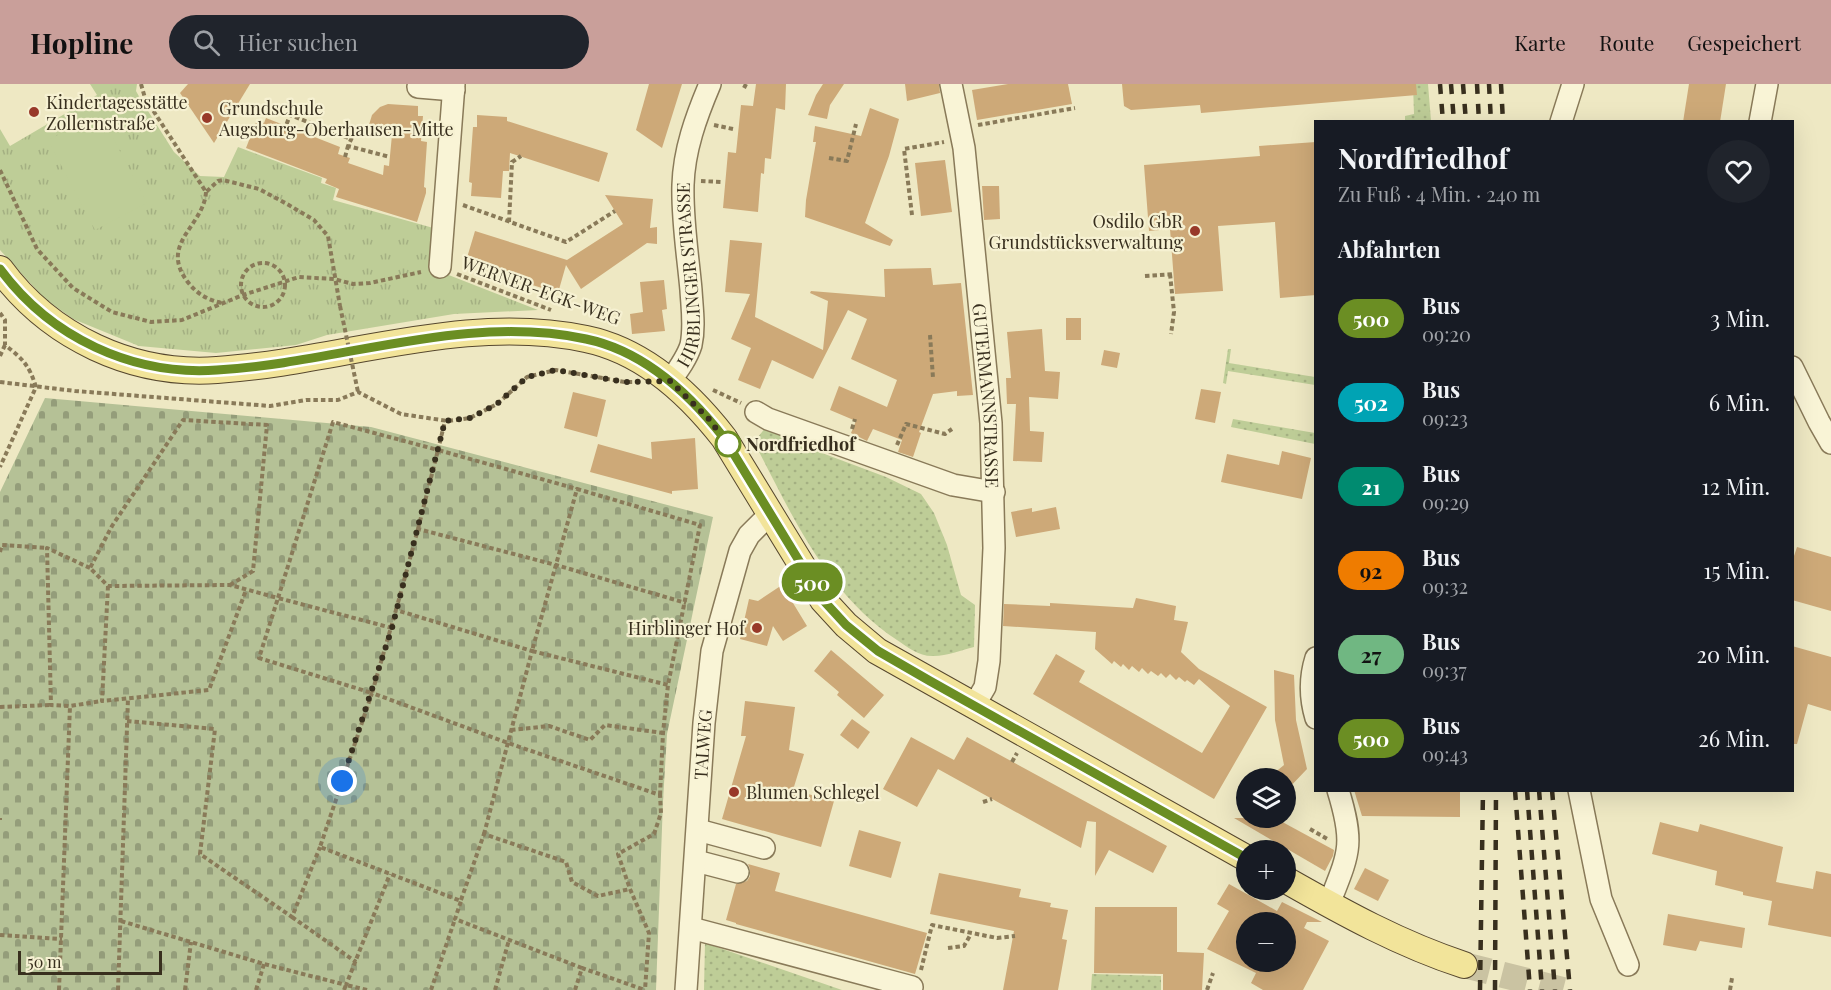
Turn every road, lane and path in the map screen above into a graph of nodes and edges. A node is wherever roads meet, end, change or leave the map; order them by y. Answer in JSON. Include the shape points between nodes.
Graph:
{"nodes":[{"id":1,"x":141,"y":84,"type":"edge"},
{"id":2,"x":710,"y":84,"type":"edge"},
{"id":3,"x":951,"y":84,"type":"edge"},
{"id":4,"x":1573,"y":84,"type":"edge"},
{"id":5,"x":1767,"y":84,"type":"edge"},
{"id":6,"x":418,"y":87,"type":"dead end"},
{"id":7,"x":454,"y":87,"type":"edge"},
{"id":8,"x":1075,"y":108,"type":"dead end"},
{"id":9,"x":1562,"y":120,"type":"edge"},
{"id":10,"x":1760,"y":120,"type":"edge"},
{"id":11,"x":856,"y":124,"type":"dead end"},
{"id":12,"x":284,"y":131,"type":"dead end"},
{"id":13,"x":355,"y":131,"type":"dead end"},
{"id":14,"x":961,"y":133,"type":"junction"},
{"id":15,"x":351,"y":139,"type":"junction"},
{"id":16,"x":348,"y":146,"type":"junction"},
{"id":17,"x":521,"y":156,"type":"dead end"},
{"id":18,"x":345,"y":157,"type":"dead end"},
{"id":19,"x":390,"y":157,"type":"dead end"},
{"id":20,"x":829,"y":158,"type":"dead end"},
{"id":21,"x":0,"y":170,"type":"edge"},
{"id":22,"x":206,"y":192,"type":"junction"},
{"id":23,"x":445,"y":199,"type":"junction"},
{"id":24,"x":615,"y":211,"type":"dead end"},
{"id":25,"x":912,"y":215,"type":"dead end"},
{"id":26,"x":509,"y":222,"type":"junction"},
{"id":27,"x":440,"y":267,"type":"junction"},
{"id":28,"x":0,"y":268,"type":"edge"},
{"id":29,"x":1145,"y":276,"type":"dead end"},
{"id":30,"x":334,"y":279,"type":"junction"},
{"id":31,"x":286,"y":281,"type":"junction"},
{"id":32,"x":243,"y":295,"type":"junction"},
{"id":33,"x":223,"y":303,"type":"junction"},
{"id":34,"x":551,"y":310,"type":"dead end"},
{"id":35,"x":0,"y":313,"type":"edge"},
{"id":36,"x":1171,"y":334,"type":"dead end"},
{"id":37,"x":930,"y":335,"type":"dead end"},
{"id":38,"x":5,"y":345,"type":"junction"},
{"id":39,"x":0,"y":356,"type":"edge"},
{"id":40,"x":1794,"y":371,"type":"edge"},
{"id":41,"x":933,"y":378,"type":"dead end"},
{"id":42,"x":670,"y":381,"type":"junction"},
{"id":43,"x":0,"y":382,"type":"edge"},
{"id":44,"x":637,"y":382,"type":"dead end"},
{"id":45,"x":36,"y":387,"type":"junction"},
{"id":46,"x":358,"y":392,"type":"junction"},
{"id":47,"x":695,"y":403,"type":"junction"},
{"id":48,"x":756,"y":412,"type":"joint"},
{"id":49,"x":445,"y":421,"type":"junction"},
{"id":50,"x":952,"y":429,"type":"dead end"},
{"id":51,"x":1831,"y":443,"type":"edge"},
{"id":52,"x":438,"y":450,"type":"junction"},
{"id":53,"x":890,"y":462,"type":"junction"},
{"id":54,"x":0,"y":467,"type":"edge"},
{"id":55,"x":577,"y":489,"type":"junction"},
{"id":56,"x":994,"y":492,"type":"junction"},
{"id":57,"x":771,"y":513,"type":"junction"},
{"id":58,"x":418,"y":529,"type":"junction"},
{"id":59,"x":47,"y":548,"type":"junction"},
{"id":60,"x":0,"y":552,"type":"edge"},
{"id":61,"x":556,"y":566,"type":"junction"},
{"id":62,"x":90,"y":568,"type":"junction"},
{"id":63,"x":108,"y":585,"type":"junction"},
{"id":64,"x":230,"y":585,"type":"junction"},
{"id":65,"x":246,"y":590,"type":"junction"},
{"id":66,"x":279,"y":598,"type":"junction"},
{"id":67,"x":686,"y":603,"type":"junction"},
{"id":68,"x":396,"y":610,"type":"junction"},
{"id":69,"x":392,"y":628,"type":"junction"},
{"id":70,"x":532,"y":651,"type":"junction"},
{"id":71,"x":1314,"y":663,"type":"edge"},
{"id":72,"x":668,"y":685,"type":"junction"},
{"id":73,"x":372,"y":693,"type":"junction"},
{"id":74,"x":128,"y":698,"type":"junction"},
{"id":75,"x":102,"y":701,"type":"junction"},
{"id":76,"x":51,"y":705,"type":"junction"},
{"id":77,"x":975,"y":705,"type":"junction"},
{"id":78,"x":70,"y":706,"type":"junction"},
{"id":79,"x":0,"y":707,"type":"edge"},
{"id":80,"x":1314,"y":707,"type":"edge"},
{"id":81,"x":128,"y":721,"type":"junction"},
{"id":82,"x":511,"y":730,"type":"junction"},
{"id":83,"x":663,"y":733,"type":"junction"},
{"id":84,"x":508,"y":742,"type":"junction"},
{"id":85,"x":1338,"y":792,"type":"edge"},
{"id":86,"x":1579,"y":792,"type":"edge"},
{"id":87,"x":660,"y":795,"type":"junction"},
{"id":88,"x":992,"y":799,"type":"dead end"},
{"id":89,"x":983,"y":802,"type":"dead end"},
{"id":90,"x":698,"y":830,"type":"junction"},
{"id":91,"x":484,"y":834,"type":"junction"},
{"id":92,"x":320,"y":848,"type":"junction"},
{"id":93,"x":764,"y":848,"type":"dead end"},
{"id":94,"x":1236,"y":852,"type":"edge"},
{"id":95,"x":696,"y":861,"type":"junction"},
{"id":96,"x":738,"y":872,"type":"dead end"},
{"id":97,"x":390,"y":874,"type":"junction"},
{"id":98,"x":1296,"y":886,"type":"edge"},
{"id":99,"x":630,"y":889,"type":"junction"},
{"id":100,"x":461,"y":901,"type":"junction"},
{"id":101,"x":1329,"y":904,"type":"junction"},
{"id":102,"x":292,"y":918,"type":"junction"},
{"id":103,"x":455,"y":919,"type":"junction"},
{"id":104,"x":121,"y":921,"type":"junction"},
{"id":105,"x":691,"y":928,"type":"junction"},
{"id":106,"x":971,"y":934,"type":"junction"},
{"id":107,"x":0,"y":935,"type":"edge"},
{"id":108,"x":1016,"y":936,"type":"dead end"},
{"id":109,"x":62,"y":939,"type":"junction"},
{"id":110,"x":509,"y":940,"type":"junction"},
{"id":111,"x":191,"y":942,"type":"junction"},
{"id":112,"x":948,"y":948,"type":"dead end"},
{"id":113,"x":356,"y":962,"type":"junction"},
{"id":114,"x":264,"y":964,"type":"junction"},
{"id":115,"x":1464,"y":965,"type":"tunnel mouth"},
{"id":116,"x":1628,"y":965,"type":"dead end"},
{"id":117,"x":582,"y":968,"type":"junction"},
{"id":118,"x":1213,"y":973,"type":"dead end"},
{"id":119,"x":1732,"y":978,"type":"dead end"},
{"id":120,"x":915,"y":982,"type":"joint"},
{"id":121,"x":345,"y":988,"type":"edge"},
{"id":122,"x":58,"y":990,"type":"edge"},
{"id":123,"x":118,"y":990,"type":"edge"},
{"id":124,"x":185,"y":990,"type":"edge"},
{"id":125,"x":256,"y":990,"type":"edge"},
{"id":126,"x":367,"y":990,"type":"edge"},
{"id":127,"x":431,"y":990,"type":"edge"},
{"id":128,"x":495,"y":990,"type":"edge"},
{"id":129,"x":575,"y":990,"type":"edge"},
{"id":130,"x":645,"y":990,"type":"edge"},
{"id":131,"x":686,"y":990,"type":"edge"},
{"id":132,"x":1207,"y":990,"type":"edge"},
{"id":133,"x":1730,"y":990,"type":"edge"}],
"edges":[{"from":1,"to":22,"type":"path","via":[[145,98]]},
{"from":2,"to":42,"type":"street","name":"HIRBLINGER STRASSE","via":[[693,129],[683,185],[693,322],[690,346]]},
{"from":3,"to":14,"type":"street","name":"GUTERMANNSTRASSE"},
{"from":4,"to":9,"type":"street"},
{"from":5,"to":10,"type":"street"},
{"from":6,"to":7,"type":"street"},
{"from":7,"to":23,"type":"street"},
{"from":8,"to":14,"type":"path"},
{"from":11,"to":20,"type":"path","via":[[847,161]]},
{"from":12,"to":15,"type":"path","via":[[290,114]]},
{"from":13,"to":15,"type":"path"},
{"from":14,"to":25,"type":"path","via":[[904,149]]},
{"from":14,"to":56,"type":"street","name":"GUTERMANNSTRASSE","via":[[992,423]]},
{"from":15,"to":16,"type":"path"},
{"from":16,"to":18,"type":"path"},
{"from":16,"to":19,"type":"path"},
{"from":17,"to":26,"type":"path","via":[[512,162]]},
{"from":21,"to":33,"type":"path","name":"WERNER-EGK-WEG","via":[[37,249],[73,288],[112,312],[151,322],[182,321]]},
{"from":22,"to":30,"type":"path","via":[[218,181],[230,180],[259,189],[314,220],[328,236]]},
{"from":22,"to":33,"type":"path","via":[[203,206],[178,248],[179,262],[195,290]]},
{"from":23,"to":26,"type":"path"},
{"from":23,"to":27,"type":"street"},
{"from":24,"to":26,"type":"path","via":[[566,242]]},
{"from":27,"to":30,"type":"path","name":"WERNER-EGK-WEG","via":[[370,283]]},
{"from":27,"to":34,"type":"path","name":"WERNER-EGK-WEG"},
{"from":28,"to":42,"type":"main road","via":[[39,312],[67,333],[145,365],[216,370],[499,331],[588,339],[639,360]]},
{"from":29,"to":36,"type":"path","via":[[1172,274]]},
{"from":30,"to":31,"type":"path","name":"WERNER-EGK-WEG","via":[[299,277]]},
{"from":30,"to":46,"type":"path","bridge":true},
{"from":31,"to":32,"type":"path","name":"WERNER-EGK-WEG"},
{"from":31,"to":32,"type":"path","via":[[281,298],[269,306],[254,306]]},
{"from":31,"to":32,"type":"path","via":[[275,266],[253,264],[240,281]]},
{"from":32,"to":33,"type":"path","name":"WERNER-EGK-WEG"},
{"from":35,"to":38,"type":"path","via":[[5,320]]},
{"from":37,"to":41,"type":"path"},
{"from":38,"to":39,"type":"path"},
{"from":38,"to":45,"type":"path","via":[[22,358]]},
{"from":40,"to":51,"type":"street"},
{"from":42,"to":47,"type":"main road","name":"HIRBLINGER STRASSE"},
{"from":43,"to":45,"type":"path"},
{"from":44,"to":49,"type":"path","via":[[556,370],[527,377],[497,404],[470,418]]},
{"from":45,"to":46,"type":"path","via":[[270,406],[338,400]]},
{"from":45,"to":54,"type":"path"},
{"from":46,"to":49,"type":"path","via":[[400,414]]},
{"from":47,"to":48,"type":"path","via":[[711,389]]},
{"from":47,"to":57,"type":"main road","name":"HIRBLINGER STRASSE","via":[[724,438]]},
{"from":48,"to":53,"type":"street"},
{"from":49,"to":52,"type":"path"},
{"from":50,"to":53,"type":"path","via":[[945,434],[906,424]]},
{"from":52,"to":55,"type":"path"},
{"from":52,"to":58,"type":"path"},
{"from":52,"to":66,"type":"path","via":[[333,422]]},
{"from":53,"to":56,"type":"street","via":[[954,485]]},
{"from":55,"to":61,"type":"path"},
{"from":55,"to":67,"type":"path","via":[[700,525]]},
{"from":56,"to":77,"type":"street","name":"GUTERMANNSTRASSE","via":[[989,661],[985,687]]},
{"from":57,"to":77,"type":"main road","name":"HIRBLINGER STRASSE","via":[[823,600],[846,625],[878,651]]},
{"from":57,"to":90,"type":"street","name":"TALWEG","via":[[749,535],[740,551],[712,651]]},
{"from":58,"to":61,"type":"path"},
{"from":58,"to":68,"type":"path"},
{"from":59,"to":60,"type":"path","via":[[2,545]]},
{"from":59,"to":62,"type":"path"},
{"from":59,"to":76,"type":"path"},
{"from":61,"to":67,"type":"path"},
{"from":61,"to":70,"type":"path"},
{"from":62,"to":63,"type":"path"},
{"from":62,"to":64,"type":"path","via":[[112,526],[183,420],[267,425],[253,571]]},
{"from":63,"to":64,"type":"path"},
{"from":63,"to":75,"type":"path"},
{"from":64,"to":65,"type":"path"},
{"from":65,"to":66,"type":"path"},
{"from":65,"to":74,"type":"path","via":[[209,690]]},
{"from":66,"to":69,"type":"path"},
{"from":66,"to":73,"type":"path","via":[[259,658]]},
{"from":67,"to":72,"type":"path"},
{"from":68,"to":69,"type":"path"},
{"from":68,"to":70,"type":"path"},
{"from":69,"to":73,"type":"path"},
{"from":70,"to":72,"type":"path"},
{"from":70,"to":82,"type":"path"},
{"from":71,"to":80,"type":"street"},
{"from":72,"to":83,"type":"path"},
{"from":73,"to":84,"type":"path"},
{"from":73,"to":92,"type":"path"},
{"from":74,"to":75,"type":"path"},
{"from":74,"to":81,"type":"path"},
{"from":75,"to":78,"type":"path"},
{"from":76,"to":78,"type":"path"},
{"from":76,"to":79,"type":"path"},
{"from":77,"to":94,"type":"main road","name":"HIRBLINGER STRASSE"},
{"from":78,"to":109,"type":"path"},
{"from":81,"to":102,"type":"path","via":[[215,729],[200,854]]},
{"from":81,"to":104,"type":"path"},
{"from":82,"to":83,"type":"path","via":[[549,726],[590,740],[605,725]]},
{"from":82,"to":84,"type":"path"},
{"from":83,"to":87,"type":"path"},
{"from":84,"to":87,"type":"path"},
{"from":84,"to":91,"type":"path"},
{"from":85,"to":101,"type":"street","via":[[1349,834],[1347,858]]},
{"from":86,"to":116,"type":"street","via":[[1601,899]]},
{"from":87,"to":99,"type":"path","via":[[662,813],[654,834],[618,854]]},
{"from":88,"to":89,"type":"path"},
{"from":90,"to":93,"type":"street"},
{"from":90,"to":95,"type":"street","name":"TALWEG"},
{"from":91,"to":99,"type":"path","via":[[566,862],[572,882],[598,896]]},
{"from":91,"to":100,"type":"path"},
{"from":92,"to":97,"type":"path"},
{"from":92,"to":102,"type":"path"},
{"from":95,"to":96,"type":"street"},
{"from":95,"to":105,"type":"street","name":"TALWEG"},
{"from":97,"to":100,"type":"path"},
{"from":97,"to":113,"type":"path"},
{"from":98,"to":101,"type":"main road"},
{"from":99,"to":130,"type":"path","via":[[649,933]]},
{"from":100,"to":103,"type":"path"},
{"from":101,"to":115,"type":"main road","via":[[1425,953]]},
{"from":102,"to":113,"type":"path"},
{"from":103,"to":110,"type":"path"},
{"from":103,"to":127,"type":"path"},
{"from":104,"to":111,"type":"path"},
{"from":104,"to":123,"type":"path"},
{"from":105,"to":120,"type":"street"},
{"from":105,"to":131,"type":"street","name":"TALWEG"},
{"from":106,"to":108,"type":"path"},
{"from":106,"to":112,"type":"path","via":[[964,946]]},
{"from":106,"to":120,"type":"path","via":[[932,925]]},
{"from":107,"to":109,"type":"path"},
{"from":109,"to":122,"type":"path"},
{"from":110,"to":117,"type":"path"},
{"from":110,"to":128,"type":"path"},
{"from":111,"to":114,"type":"path"},
{"from":111,"to":124,"type":"path"},
{"from":113,"to":121,"type":"path"},
{"from":114,"to":121,"type":"path"},
{"from":114,"to":125,"type":"path"},
{"from":117,"to":129,"type":"path"},
{"from":117,"to":130,"type":"path"},
{"from":118,"to":132,"type":"path"},
{"from":119,"to":133,"type":"path"},
{"from":121,"to":126,"type":"path"}]}
